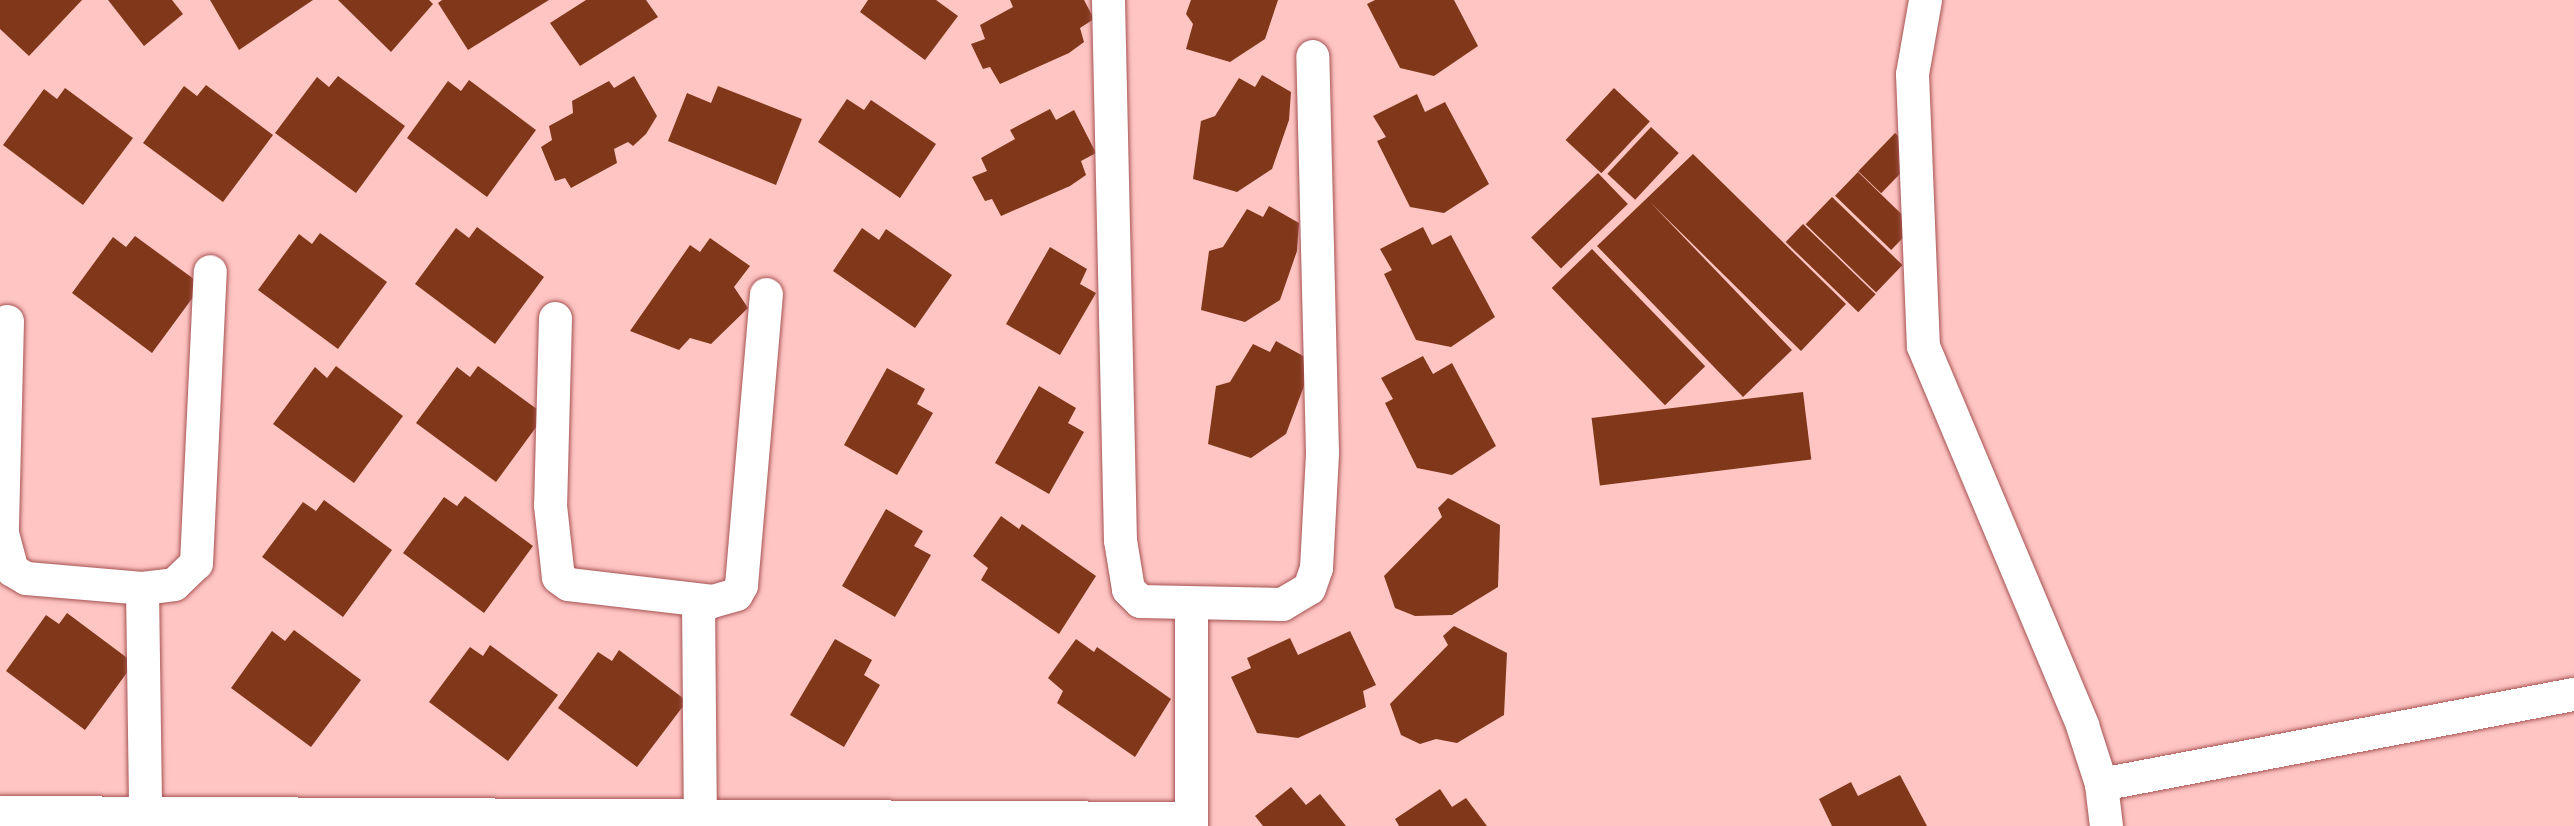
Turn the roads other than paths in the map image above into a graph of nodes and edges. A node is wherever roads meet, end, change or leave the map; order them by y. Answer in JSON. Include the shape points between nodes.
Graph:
{"nodes":[{"id":1,"x":1108,"y":0,"type":"edge"},
{"id":2,"x":1926,"y":0,"type":"edge"},
{"id":3,"x":1312,"y":56,"type":"dead end"},
{"id":4,"x":210,"y":271,"type":"dead end"},
{"id":5,"x":766,"y":294,"type":"dead end"},
{"id":6,"x":555,"y":318,"type":"dead end"},
{"id":7,"x":7,"y":321,"type":"dead end"},
{"id":8,"x":142,"y":588,"type":"junction"},
{"id":9,"x":698,"y":600,"type":"junction"},
{"id":10,"x":1191,"y":606,"type":"junction"},
{"id":11,"x":2574,"y":694,"type":"edge"},
{"id":12,"x":2101,"y":784,"type":"junction"},
{"id":13,"x":0,"y":812,"type":"edge"},
{"id":14,"x":145,"y":812,"type":"junction"},
{"id":15,"x":700,"y":815,"type":"junction"},
{"id":16,"x":51,"y":819,"type":"edge"},
{"id":17,"x":649,"y":821,"type":"edge"},
{"id":18,"x":972,"y":821,"type":"edge"},
{"id":19,"x":1191,"y":822,"type":"edge"},
{"id":20,"x":2106,"y":826,"type":"edge"}],
"edges":[{"from":1,"to":10,"type":"street","via":[[1122,568],[1128,588],[1140,601]]},
{"from":2,"to":12,"type":"street","via":[[1912,74],[1923,346],[2082,725]]},
{"from":3,"to":10,"type":"street","via":[[1322,452],[1316,568],[1309,588],[1282,604]]},
{"from":4,"to":8,"type":"street","via":[[196,563],[174,584]]},
{"from":5,"to":9,"type":"street","via":[[741,585],[726,600]]},
{"from":6,"to":9,"type":"street","via":[[550,505],[558,577],[568,584]]},
{"from":7,"to":8,"type":"street","via":[[2,533],[12,570],[26,578]]},
{"from":8,"to":14,"type":"street"},
{"from":9,"to":15,"type":"street"},
{"from":10,"to":19,"type":"street"},
{"from":11,"to":12,"type":"street"},
{"from":12,"to":20,"type":"street"},
{"from":13,"to":16,"type":"street"},
{"from":14,"to":16,"type":"street"},
{"from":14,"to":17,"type":"street"},
{"from":15,"to":17,"type":"street"},
{"from":15,"to":18,"type":"street"},
{"from":18,"to":19,"type":"street"}]}
